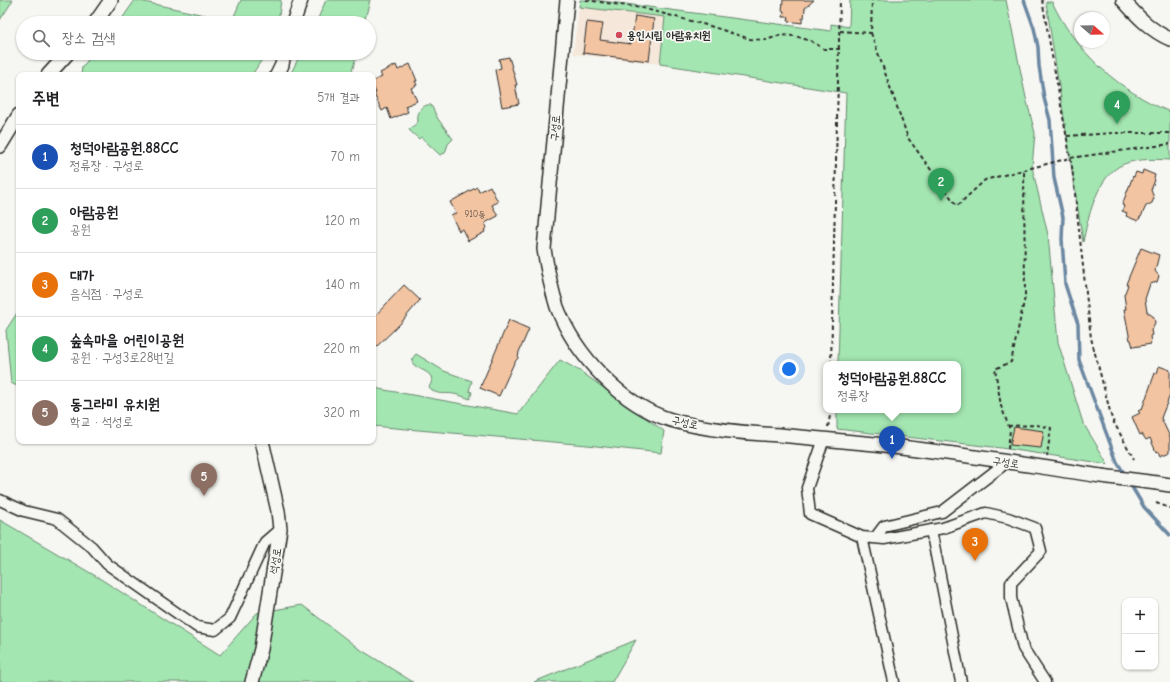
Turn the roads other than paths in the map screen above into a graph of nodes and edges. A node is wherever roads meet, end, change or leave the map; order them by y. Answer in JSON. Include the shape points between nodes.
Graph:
{"nodes":[{"id":1,"x":112,"y":0,"type":"edge"},
{"id":2,"x":301,"y":0,"type":"edge"},
{"id":3,"x":567,"y":0,"type":"edge"},
{"id":4,"x":1123,"y":0,"type":"edge"},
{"id":5,"x":100,"y":16,"type":"edge"},
{"id":6,"x":295,"y":16,"type":"edge"},
{"id":7,"x":1170,"y":39,"type":"edge"},
{"id":8,"x":62,"y":60,"type":"edge"},
{"id":9,"x":283,"y":60,"type":"edge"},
{"id":10,"x":51,"y":72,"type":"edge"},
{"id":11,"x":278,"y":72,"type":"edge"},
{"id":12,"x":16,"y":120,"type":"edge"},
{"id":13,"x":0,"y":146,"type":"edge"},
{"id":14,"x":824,"y":439,"type":"junction"},
{"id":15,"x":263,"y":444,"type":"edge"},
{"id":16,"x":1007,"y":462,"type":"junction"},
{"id":17,"x":1164,"y":484,"type":"edge"},
{"id":18,"x":0,"y":500,"type":"edge"},
{"id":19,"x":280,"y":529,"type":"junction"},
{"id":20,"x":931,"y":530,"type":"junction"},
{"id":21,"x":862,"y":537,"type":"junction"},
{"id":22,"x":876,"y":538,"type":"junction"},
{"id":23,"x":252,"y":682,"type":"edge"},
{"id":24,"x":894,"y":682,"type":"edge"},
{"id":25,"x":961,"y":682,"type":"edge"},
{"id":26,"x":1045,"y":682,"type":"edge"}],
"edges":[{"from":1,"to":5,"type":"street"},
{"from":2,"to":6,"type":"street"},
{"from":3,"to":14,"type":"street","name":"구성로","via":[[544,249],[549,280],[558,308],[576,344],[616,388],[654,413],[689,424],[722,430]]},
{"from":4,"to":7,"type":"street","via":[[1146,24]]},
{"from":8,"to":10,"type":"street"},
{"from":9,"to":11,"type":"street"},
{"from":12,"to":13,"type":"street"},
{"from":14,"to":16,"type":"street","name":"구성로"},
{"from":14,"to":21,"type":"street","via":[[807,488],[810,514]]},
{"from":15,"to":19,"type":"street","name":"석성로"},
{"from":16,"to":17,"type":"street","name":"구성로","bridge":true},
{"from":16,"to":22,"type":"street","via":[[942,512],[884,526]]},
{"from":18,"to":19,"type":"street","via":[[24,511],[57,519],[92,547],[107,564],[197,627],[215,630],[230,618],[265,542]]},
{"from":19,"to":23,"type":"street","name":"석성로","via":[[261,648]]},
{"from":20,"to":22,"type":"street","via":[[884,539]]},
{"from":20,"to":25,"type":"street"},
{"from":20,"to":26,"type":"street","via":[[986,513],[1035,528],[1041,550],[1011,583],[1011,598],[1023,648]]},
{"from":21,"to":22,"type":"street"},
{"from":21,"to":24,"type":"street"}]}
